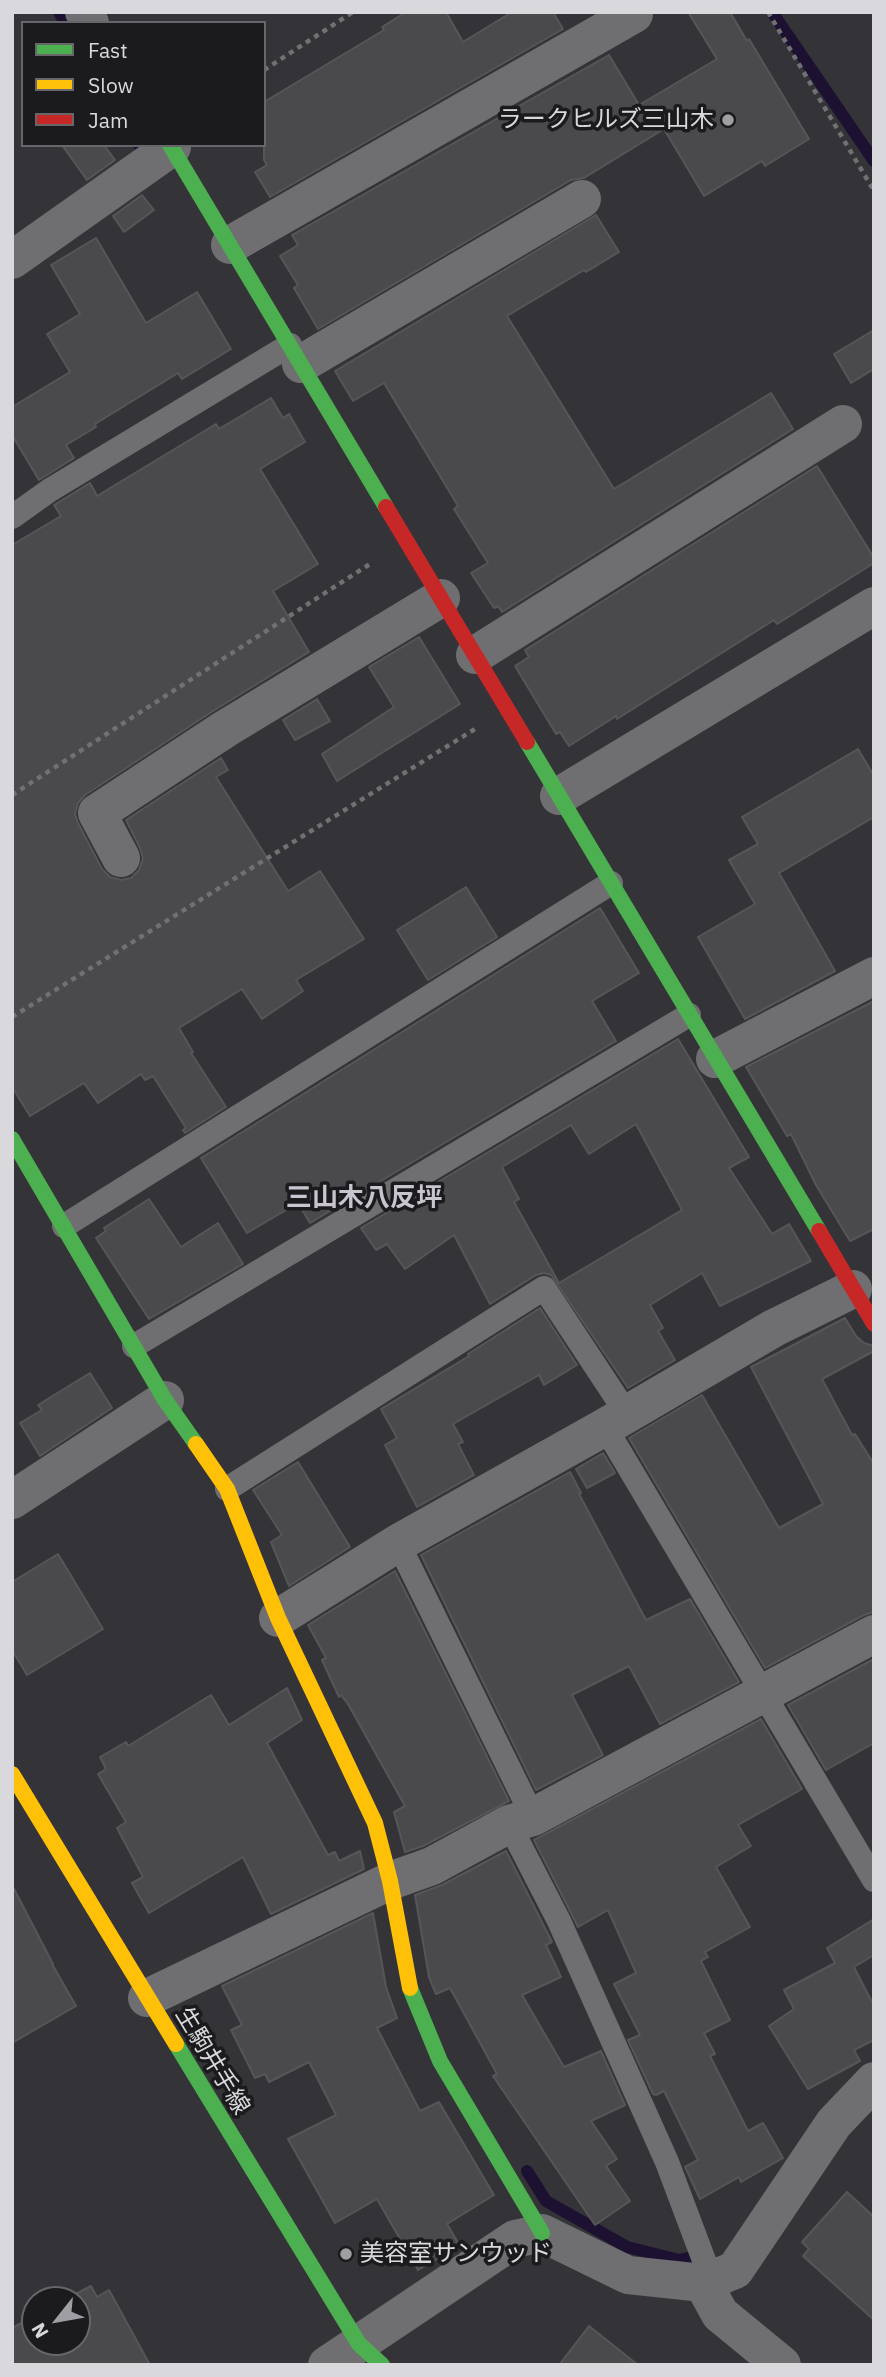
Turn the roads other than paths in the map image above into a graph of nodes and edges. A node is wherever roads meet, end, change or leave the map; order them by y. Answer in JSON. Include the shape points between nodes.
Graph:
{"nodes":[{"id":1,"x":634,"y":14,"type":"edge"},
{"id":2,"x":170,"y":147,"type":"edge"},
{"id":3,"x":172,"y":147,"type":"edge"},
{"id":4,"x":582,"y":199,"type":"dead end"},
{"id":5,"x":230,"y":245,"type":"junction"},
{"id":6,"x":12,"y":260,"type":"edge"},
{"id":7,"x":295,"y":354,"type":"junction"},
{"id":8,"x":843,"y":424,"type":"dead end"},
{"id":9,"x":12,"y":517,"type":"edge"},
{"id":10,"x":441,"y":598,"type":"junction"},
{"id":11,"x":874,"y":606,"type":"edge"},
{"id":12,"x":475,"y":655,"type":"junction"},
{"id":13,"x":559,"y":796,"type":"junction"},
{"id":14,"x":121,"y":858,"type":"dead end"},
{"id":15,"x":611,"y":883,"type":"junction"},
{"id":16,"x":874,"y":976,"type":"edge"},
{"id":17,"x":689,"y":1015,"type":"junction"},
{"id":18,"x":715,"y":1059,"type":"junction"},
{"id":19,"x":12,"y":1139,"type":"edge"},
{"id":20,"x":64,"y":1226,"type":"junction"},
{"id":21,"x":853,"y":1289,"type":"junction"},
{"id":22,"x":874,"y":1324,"type":"edge"},
{"id":23,"x":134,"y":1346,"type":"junction"},
{"id":24,"x":165,"y":1400,"type":"junction"},
{"id":25,"x":616,"y":1421,"type":"junction"},
{"id":26,"x":227,"y":1489,"type":"junction"},
{"id":27,"x":12,"y":1500,"type":"edge"},
{"id":28,"x":398,"y":1543,"type":"junction"},
{"id":29,"x":278,"y":1618,"type":"junction"},
{"id":30,"x":874,"y":1634,"type":"edge"},
{"id":31,"x":764,"y":1693,"type":"junction"},
{"id":32,"x":12,"y":1774,"type":"edge"},
{"id":33,"x":521,"y":1821,"type":"junction"},
{"id":34,"x":874,"y":1880,"type":"edge"},
{"id":35,"x":390,"y":1881,"type":"junction"},
{"id":36,"x":147,"y":1998,"type":"junction"},
{"id":37,"x":874,"y":2081,"type":"edge"},
{"id":38,"x":542,"y":2233,"type":"junction"},
{"id":39,"x":704,"y":2273,"type":"junction"},
{"id":40,"x":370,"y":2355,"type":"edge"},
{"id":41,"x":327,"y":2365,"type":"edge"},
{"id":42,"x":782,"y":2365,"type":"edge"}],
"edges":[{"from":1,"to":5,"type":"street"},
{"from":2,"to":6,"type":"street"},
{"from":3,"to":5,"type":"street"},
{"from":4,"to":7,"type":"street"},
{"from":5,"to":7,"type":"street"},
{"from":7,"to":9,"type":"lane","via":[[50,490]]},
{"from":7,"to":10,"type":"street"},
{"from":8,"to":12,"type":"street"},
{"from":10,"to":12,"type":"street"},
{"from":10,"to":14,"type":"street","via":[[97,813]]},
{"from":11,"to":13,"type":"street"},
{"from":12,"to":13,"type":"street"},
{"from":13,"to":15,"type":"street"},
{"from":15,"to":17,"type":"street"},
{"from":15,"to":20,"type":"lane"},
{"from":16,"to":18,"type":"street"},
{"from":17,"to":18,"type":"street"},
{"from":17,"to":23,"type":"lane"},
{"from":18,"to":21,"type":"street"},
{"from":19,"to":20,"type":"street"},
{"from":20,"to":23,"type":"street"},
{"from":21,"to":22,"type":"street"},
{"from":21,"to":25,"type":"street","via":[[774,1328]]},
{"from":23,"to":24,"type":"street"},
{"from":24,"to":26,"type":"street"},
{"from":24,"to":27,"type":"street"},
{"from":25,"to":26,"type":"lane","via":[[544,1288]]},
{"from":25,"to":28,"type":"street"},
{"from":25,"to":31,"type":"lane"},
{"from":26,"to":29,"type":"street"},
{"from":28,"to":29,"type":"street"},
{"from":28,"to":33,"type":"lane"},
{"from":29,"to":35,"type":"street","via":[[375,1823]]},
{"from":30,"to":31,"type":"street"},
{"from":31,"to":33,"type":"street"},
{"from":31,"to":34,"type":"lane"},
{"from":32,"to":36,"type":"street","name":"生駒井手線"},
{"from":33,"to":35,"type":"street","via":[[432,1866]]},
{"from":33,"to":39,"type":"lane","via":[[559,1921],[667,2162]]},
{"from":35,"to":36,"type":"street"},
{"from":35,"to":38,"type":"street","via":[[408,1983],[440,2061]]},
{"from":36,"to":40,"type":"street","name":"生駒井手線"},
{"from":37,"to":39,"type":"street","via":[[834,2123],[735,2270]]},
{"from":38,"to":39,"type":"street","via":[[628,2275]]},
{"from":38,"to":40,"type":"street","via":[[515,2239]]},
{"from":39,"to":42,"type":"street","via":[[720,2314]]},
{"from":40,"to":41,"type":"street"}]}
